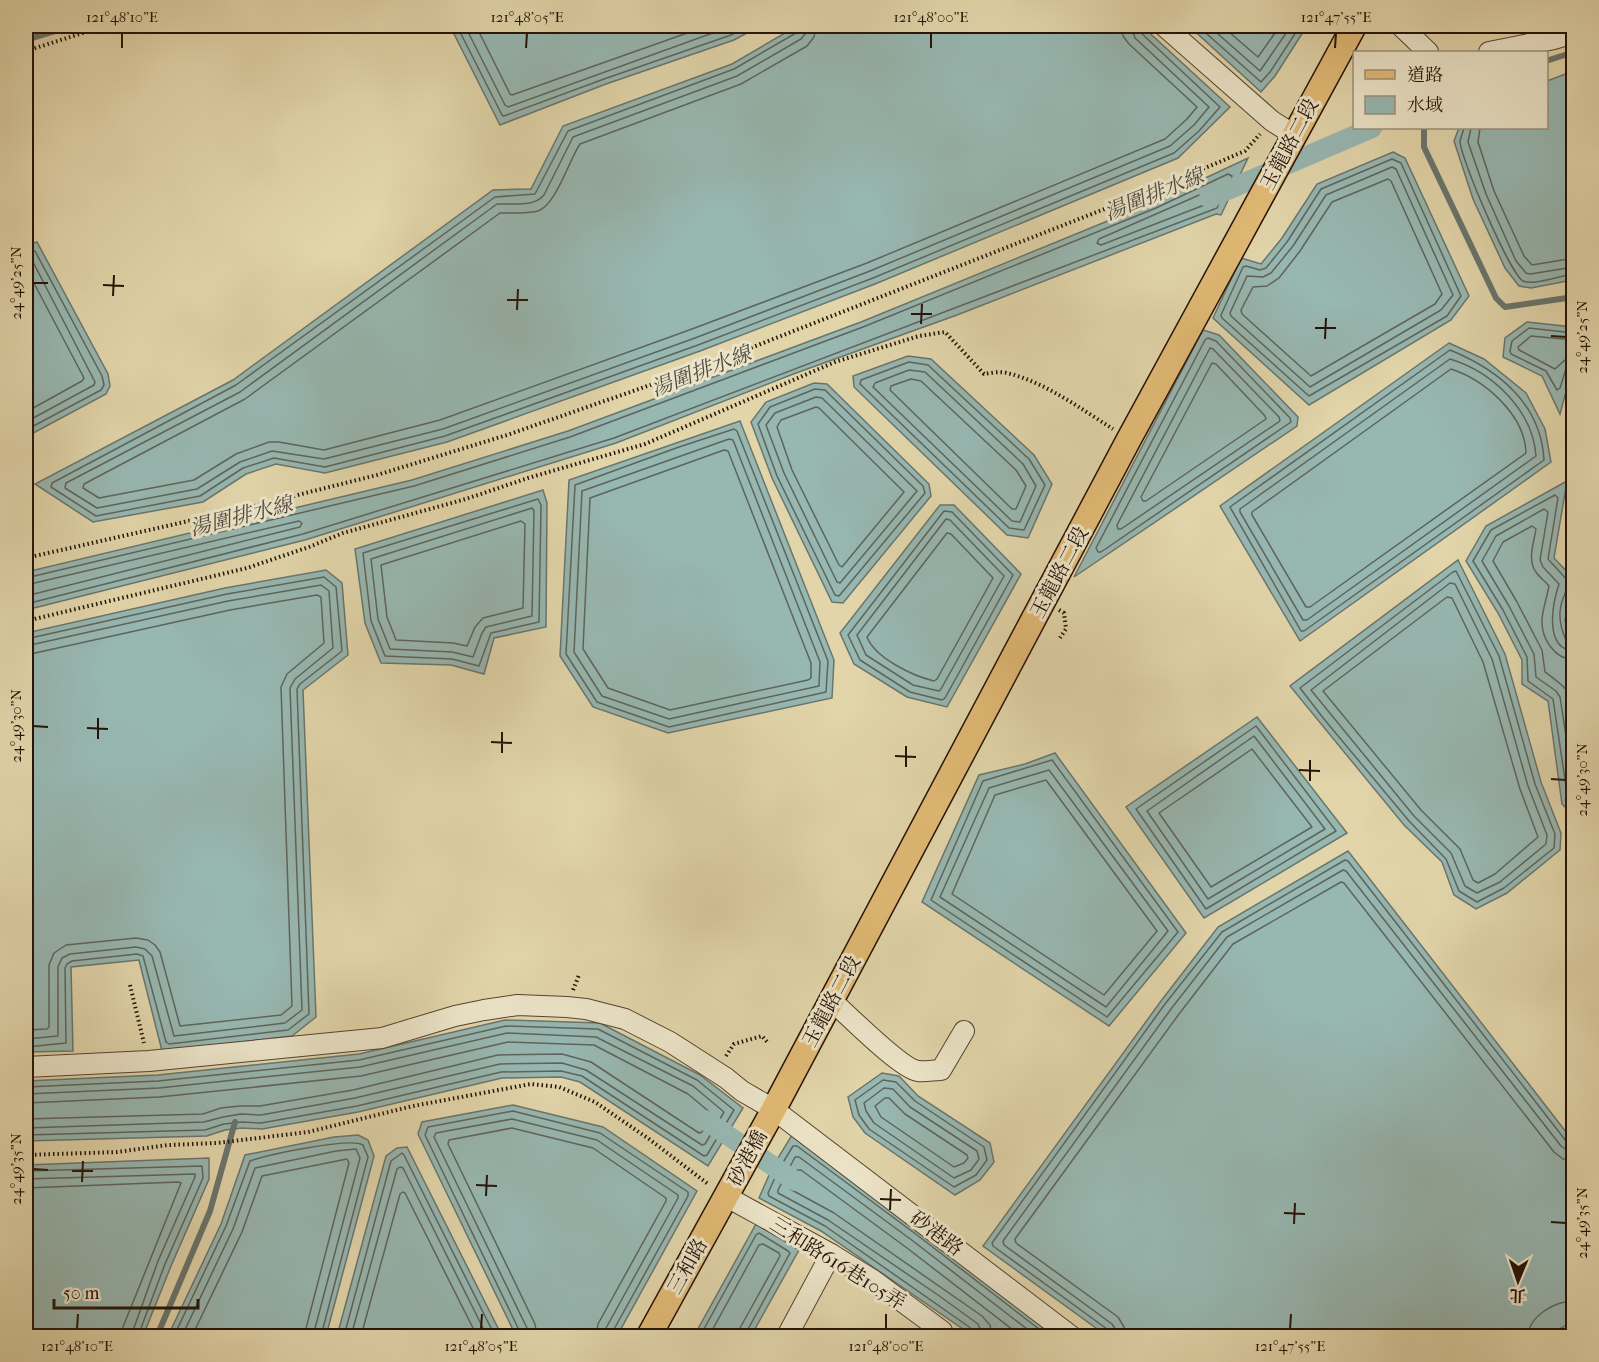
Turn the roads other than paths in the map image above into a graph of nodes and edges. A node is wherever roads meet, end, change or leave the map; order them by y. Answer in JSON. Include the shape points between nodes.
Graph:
{"nodes":[{"id":1,"x":1164,"y":26,"type":"edge"},
{"id":2,"x":1354,"y":26,"type":"edge"},
{"id":3,"x":1401,"y":26,"type":"edge"},
{"id":4,"x":1574,"y":33,"type":"edge"},
{"id":5,"x":1427,"y":51,"type":"edge"},
{"id":6,"x":1494,"y":51,"type":"edge"},
{"id":7,"x":1294,"y":135,"type":"junction"},
{"id":8,"x":831,"y":1000,"type":"junction"},
{"id":9,"x":964,"y":1031,"type":"dead end"},
{"id":10,"x":26,"y":1067,"type":"edge"},
{"id":11,"x":771,"y":1115,"type":"junction"},
{"id":12,"x":727,"y":1197,"type":"junction"},
{"id":13,"x":831,"y":1254,"type":"junction"},
{"id":14,"x":649,"y":1336,"type":"edge"},
{"id":15,"x":787,"y":1336,"type":"edge"},
{"id":16,"x":942,"y":1336,"type":"edge"},
{"id":17,"x":1071,"y":1336,"type":"edge"}],
"edges":[{"from":1,"to":7,"type":"street","via":[[1272,121]]},
{"from":2,"to":7,"type":"main road","name":"玉龍路二段"},
{"from":3,"to":5,"type":"street"},
{"from":4,"to":6,"type":"street"},
{"from":7,"to":8,"type":"main road","name":"玉龍路二段"},
{"from":8,"to":9,"type":"street","via":[[886,1050],[917,1071],[941,1070]]},
{"from":8,"to":11,"type":"main road","name":"玉龍路二段"},
{"from":10,"to":11,"type":"street","name":"砂港路","via":[[149,1061],[382,1038],[454,1016],[518,1005],[586,1009],[625,1019],[670,1042]]},
{"from":11,"to":12,"type":"main road","name":"砂港橋"},
{"from":11,"to":17,"type":"street","name":"砂港路"},
{"from":12,"to":13,"type":"street","name":"三和路616巷105弄"},
{"from":12,"to":14,"type":"main road","name":"三和路"},
{"from":13,"to":15,"type":"street"},
{"from":13,"to":16,"type":"street","name":"三和路616巷105弄","via":[[899,1299],[942,1331]]}]}
